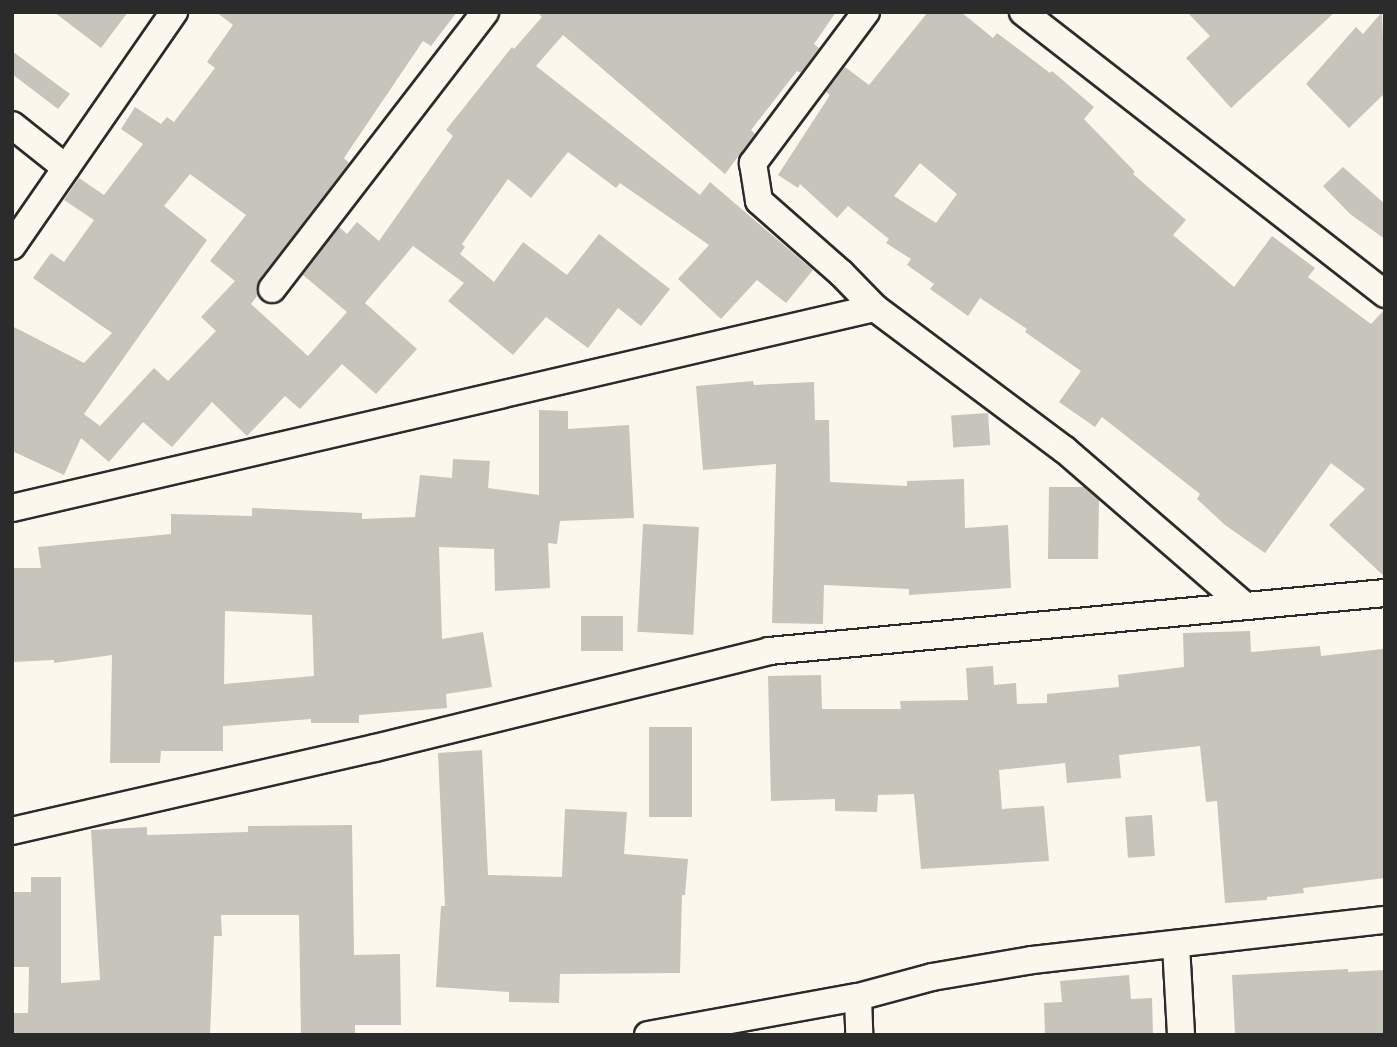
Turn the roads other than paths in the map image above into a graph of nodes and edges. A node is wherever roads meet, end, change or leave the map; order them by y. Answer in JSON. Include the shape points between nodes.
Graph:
{"nodes":[{"id":1,"x":174,"y":12,"type":"edge"},
{"id":2,"x":485,"y":12,"type":"edge"},
{"id":3,"x":866,"y":12,"type":"edge"},
{"id":4,"x":1023,"y":12,"type":"edge"},
{"id":5,"x":12,"y":125,"type":"edge"},
{"id":6,"x":66,"y":168,"type":"junction"},
{"id":7,"x":12,"y":246,"type":"edge"},
{"id":8,"x":272,"y":289,"type":"dead end"},
{"id":9,"x":1385,"y":294,"type":"edge"},
{"id":10,"x":875,"y":307,"type":"junction"},
{"id":11,"x":12,"y":508,"type":"edge"},
{"id":12,"x":1385,"y":593,"type":"edge"},
{"id":13,"x":1244,"y":605,"type":"junction"},
{"id":14,"x":12,"y":831,"type":"edge"},
{"id":15,"x":1385,"y":920,"type":"edge"},
{"id":16,"x":1176,"y":945,"type":"junction"},
{"id":17,"x":858,"y":997,"type":"junction"},
{"id":18,"x":649,"y":1035,"type":"edge"},
{"id":19,"x":859,"y":1035,"type":"edge"},
{"id":20,"x":1181,"y":1035,"type":"edge"}],
"edges":[{"from":1,"to":6,"type":"street"},
{"from":2,"to":8,"type":"street"},
{"from":3,"to":10,"type":"street","via":[[752,163],[759,201]]},
{"from":4,"to":9,"type":"street"},
{"from":5,"to":6,"type":"street"},
{"from":6,"to":7,"type":"street"},
{"from":10,"to":11,"type":"street"},
{"from":10,"to":13,"type":"street","via":[[1065,450]]},
{"from":12,"to":13,"type":"street"},
{"from":13,"to":14,"type":"street","via":[[769,651]]},
{"from":15,"to":16,"type":"street"},
{"from":16,"to":17,"type":"street","via":[[1032,960],[932,977]]},
{"from":16,"to":20,"type":"street"},
{"from":17,"to":18,"type":"street"},
{"from":17,"to":19,"type":"street"}]}
